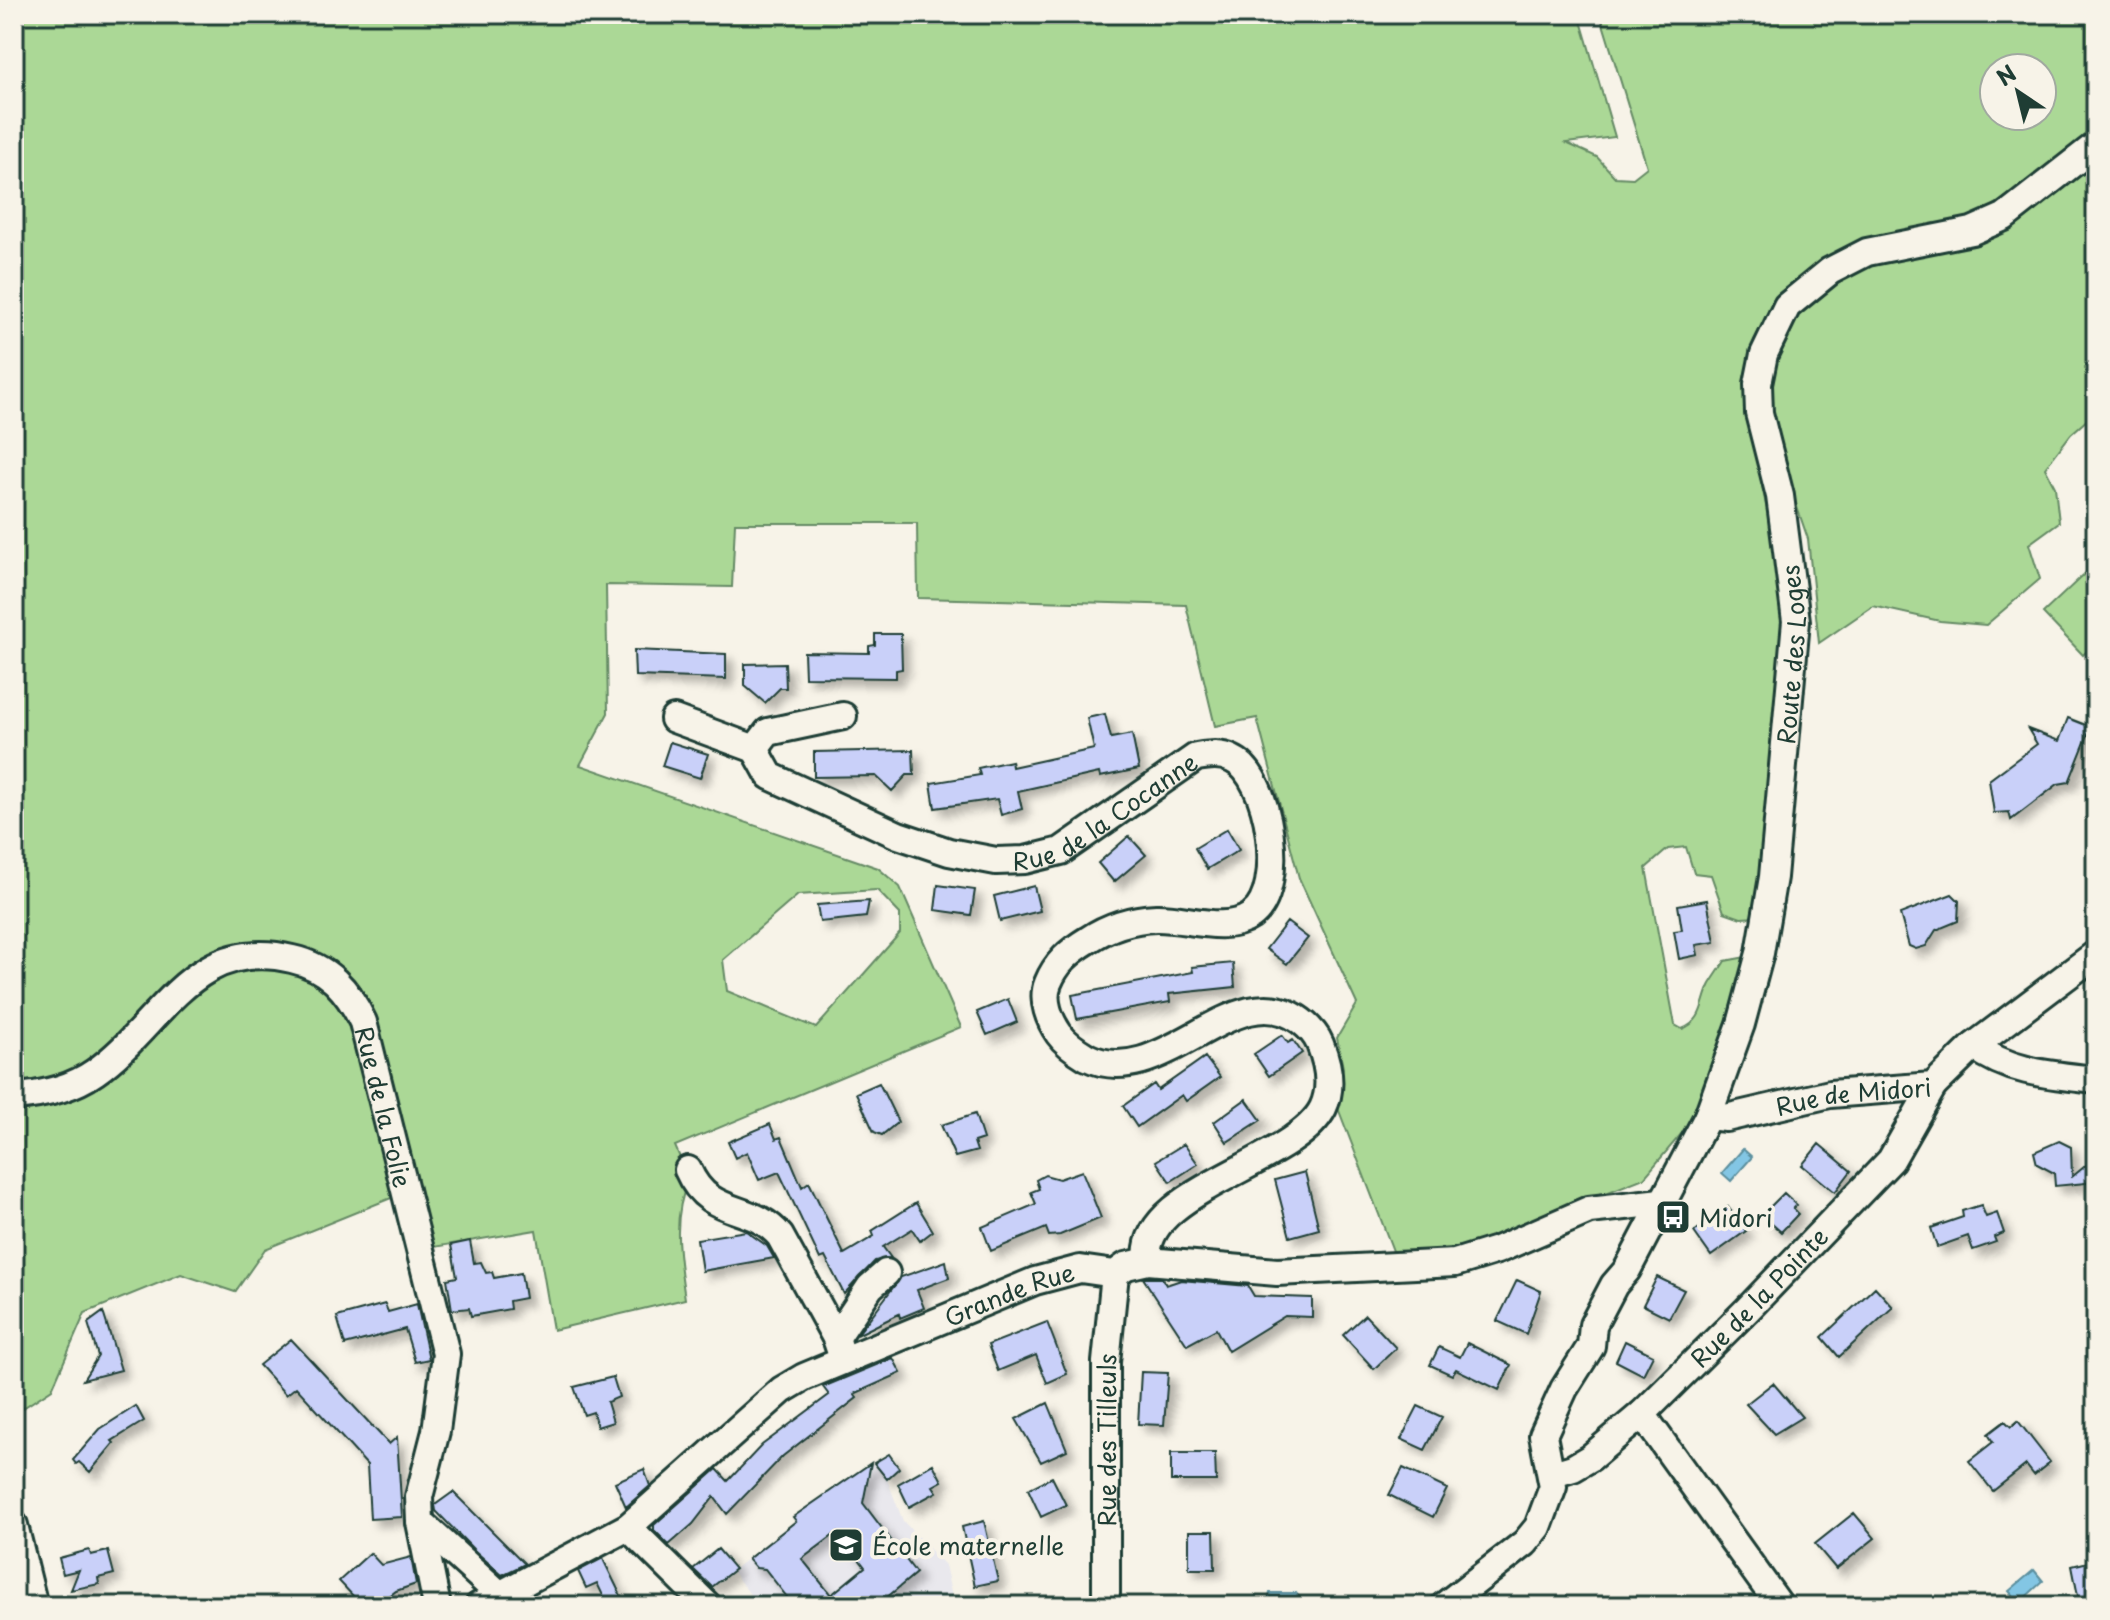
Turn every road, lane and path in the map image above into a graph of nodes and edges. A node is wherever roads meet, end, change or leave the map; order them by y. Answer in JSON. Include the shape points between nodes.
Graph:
{"nodes":[{"id":1,"x":2096,"y":145,"type":"edge"},
{"id":2,"x":843,"y":716,"type":"dead end"},
{"id":3,"x":674,"y":719,"type":"dead end"},
{"id":4,"x":755,"y":749,"type":"junction"},
{"id":5,"x":2096,"y":954,"type":"edge"},
{"id":6,"x":1974,"y":1046,"type":"junction"},
{"id":7,"x":2096,"y":1080,"type":"edge"},
{"id":8,"x":1933,"y":1086,"type":"junction"},
{"id":9,"x":14,"y":1097,"type":"edge"},
{"id":10,"x":1708,"y":1116,"type":"junction"},
{"id":11,"x":688,"y":1170,"type":"dead end"},
{"id":12,"x":1661,"y":1202,"type":"junction"},
{"id":13,"x":1148,"y":1261,"type":"junction"},
{"id":14,"x":886,"y":1273,"type":"dead end"},
{"id":15,"x":1115,"y":1274,"type":"junction"},
{"id":16,"x":840,"y":1349,"type":"junction"},
{"id":17,"x":1642,"y":1414,"type":"junction"},
{"id":18,"x":1553,"y":1474,"type":"junction"},
{"id":19,"x":420,"y":1522,"type":"junction"},
{"id":20,"x":14,"y":1525,"type":"edge"},
{"id":21,"x":628,"y":1527,"type":"junction"},
{"id":22,"x":489,"y":1600,"type":"edge"},
{"id":23,"x":34,"y":1606,"type":"edge"},
{"id":24,"x":437,"y":1606,"type":"edge"},
{"id":25,"x":708,"y":1606,"type":"edge"},
{"id":26,"x":1106,"y":1606,"type":"edge"},
{"id":27,"x":1444,"y":1606,"type":"edge"},
{"id":28,"x":1780,"y":1606,"type":"edge"}],
"edges":[{"from":1,"to":10,"type":"street","name":"Route des Loges","via":[[2004,217],[1972,231],[1867,252],[1830,271],[1787,306],[1764,354],[1759,413],[1789,556],[1796,621],[1793,676],[1760,953]]},
{"from":2,"to":4,"type":"street","via":[[768,732]]},
{"from":3,"to":4,"type":"street"},
{"from":4,"to":13,"type":"street","name":"Rue de la Cocanne","via":[[770,776],[898,835],[996,861],[1061,851],[1196,757],[1217,754],[1246,768],[1273,860],[1268,893],[1251,916],[1226,925],[1157,918],[1126,921],[1066,954],[1046,986],[1050,1021],[1063,1040],[1096,1061],[1153,1057],[1240,1013],[1268,1007],[1292,1014],[1310,1028],[1329,1067],[1323,1109],[1289,1139],[1172,1210],[1149,1238]]},
{"from":5,"to":6,"type":"street","name":"Rue de Midori"},
{"from":6,"to":7,"type":"street","via":[[1993,1060],[2027,1072]]},
{"from":6,"to":8,"type":"street","name":"Rue de Midori"},
{"from":8,"to":10,"type":"street","name":"Rue de Midori","via":[[1830,1094],[1726,1118]]},
{"from":8,"to":17,"type":"street","name":"Rue de la Pointe","via":[[1891,1160]]},
{"from":9,"to":19,"type":"street","name":"Rue de la Folie","via":[[67,1087],[97,1071],[182,988],[221,963],[274,955],[301,961],[339,983],[363,1022],[446,1354],[436,1431],[419,1497]]},
{"from":10,"to":12,"type":"street","name":"Route des Loges"},
{"from":11,"to":16,"type":"street","via":[[704,1196],[777,1231]]},
{"from":12,"to":13,"type":"street","name":"Grande Rue","via":[[1589,1210],[1455,1263],[1277,1272]]},
{"from":12,"to":18,"type":"street","name":"Route des Loges","via":[[1593,1325],[1591,1346],[1543,1435]]},
{"from":13,"to":15,"type":"street","name":"Grande Rue"},
{"from":14,"to":16,"type":"street","via":[[870,1287]]},
{"from":15,"to":16,"type":"street","name":"Grande Rue","via":[[1080,1269],[1035,1281]]},
{"from":15,"to":26,"type":"street","name":"Rue des Tilleuls","via":[[1106,1362]]},
{"from":16,"to":21,"type":"street","name":"Grande Rue","via":[[782,1390]]},
{"from":17,"to":18,"type":"street","name":"Rue de la Pointe","via":[[1590,1458]]},
{"from":17,"to":28,"type":"street"},
{"from":18,"to":27,"type":"street","via":[[1548,1506],[1525,1543]]},
{"from":19,"to":22,"type":"street"},
{"from":19,"to":24,"type":"street","name":"Rue de la Folie"},
{"from":20,"to":23,"type":"street"},
{"from":21,"to":22,"type":"street","name":"Grande Rue"},
{"from":21,"to":25,"type":"street"}]}
